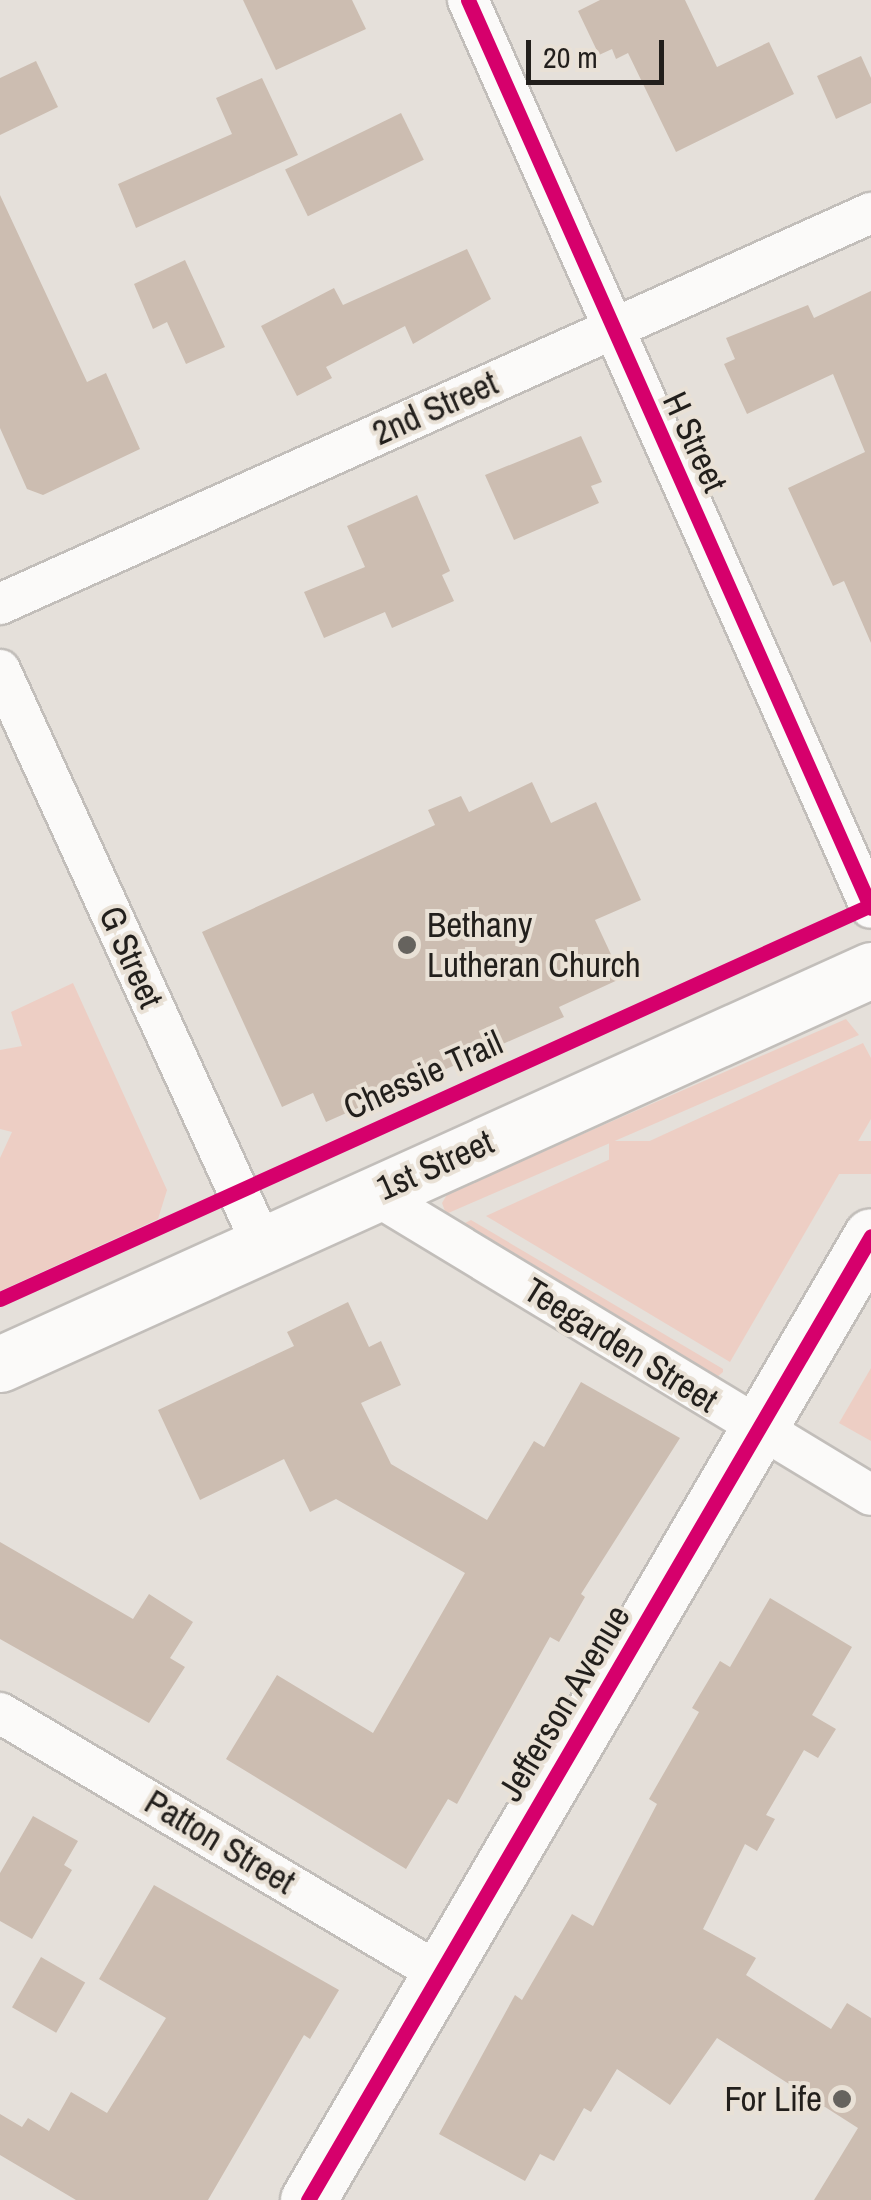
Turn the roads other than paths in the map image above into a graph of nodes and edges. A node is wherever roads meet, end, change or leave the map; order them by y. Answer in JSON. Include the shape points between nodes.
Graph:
{"nodes":[{"id":1,"x":468,"y":0,"type":"edge"},
{"id":2,"x":871,"y":212,"type":"edge"},
{"id":3,"x":611,"y":331,"type":"junction"},
{"id":4,"x":0,"y":604,"type":"edge"},
{"id":5,"x":0,"y":670,"type":"edge"},
{"id":6,"x":871,"y":908,"type":"edge"},
{"id":7,"x":871,"y":970,"type":"edge"},
{"id":8,"x":372,"y":1193,"type":"junction"},
{"id":9,"x":871,"y":1236,"type":"edge"},
{"id":10,"x":262,"y":1244,"type":"junction"},
{"id":11,"x":0,"y":1364,"type":"edge"},
{"id":12,"x":759,"y":1431,"type":"junction"},
{"id":13,"x":871,"y":1494,"type":"edge"},
{"id":14,"x":0,"y":1713,"type":"edge"},
{"id":15,"x":439,"y":1974,"type":"junction"},
{"id":16,"x":308,"y":2200,"type":"edge"}],
"edges":[{"from":1,"to":3,"type":"street","name":"H Street"},
{"from":2,"to":3,"type":"street","name":"2nd Street"},
{"from":3,"to":4,"type":"street","name":"2nd Street"},
{"from":3,"to":6,"type":"street","name":"H Street"},
{"from":5,"to":10,"type":"street","name":"G Street"},
{"from":7,"to":8,"type":"street","name":"1st Street"},
{"from":8,"to":10,"type":"street","name":"1st Street"},
{"from":8,"to":12,"type":"street","name":"Teegarden Street"},
{"from":9,"to":12,"type":"street","name":"Jefferson Avenue"},
{"from":10,"to":11,"type":"street","name":"1st Street"},
{"from":12,"to":13,"type":"street","name":"Teegarden Street"},
{"from":12,"to":15,"type":"street","name":"Jefferson Avenue"},
{"from":14,"to":15,"type":"street","name":"Patton Street"},
{"from":15,"to":16,"type":"street","name":"Jefferson Avenue"}]}
